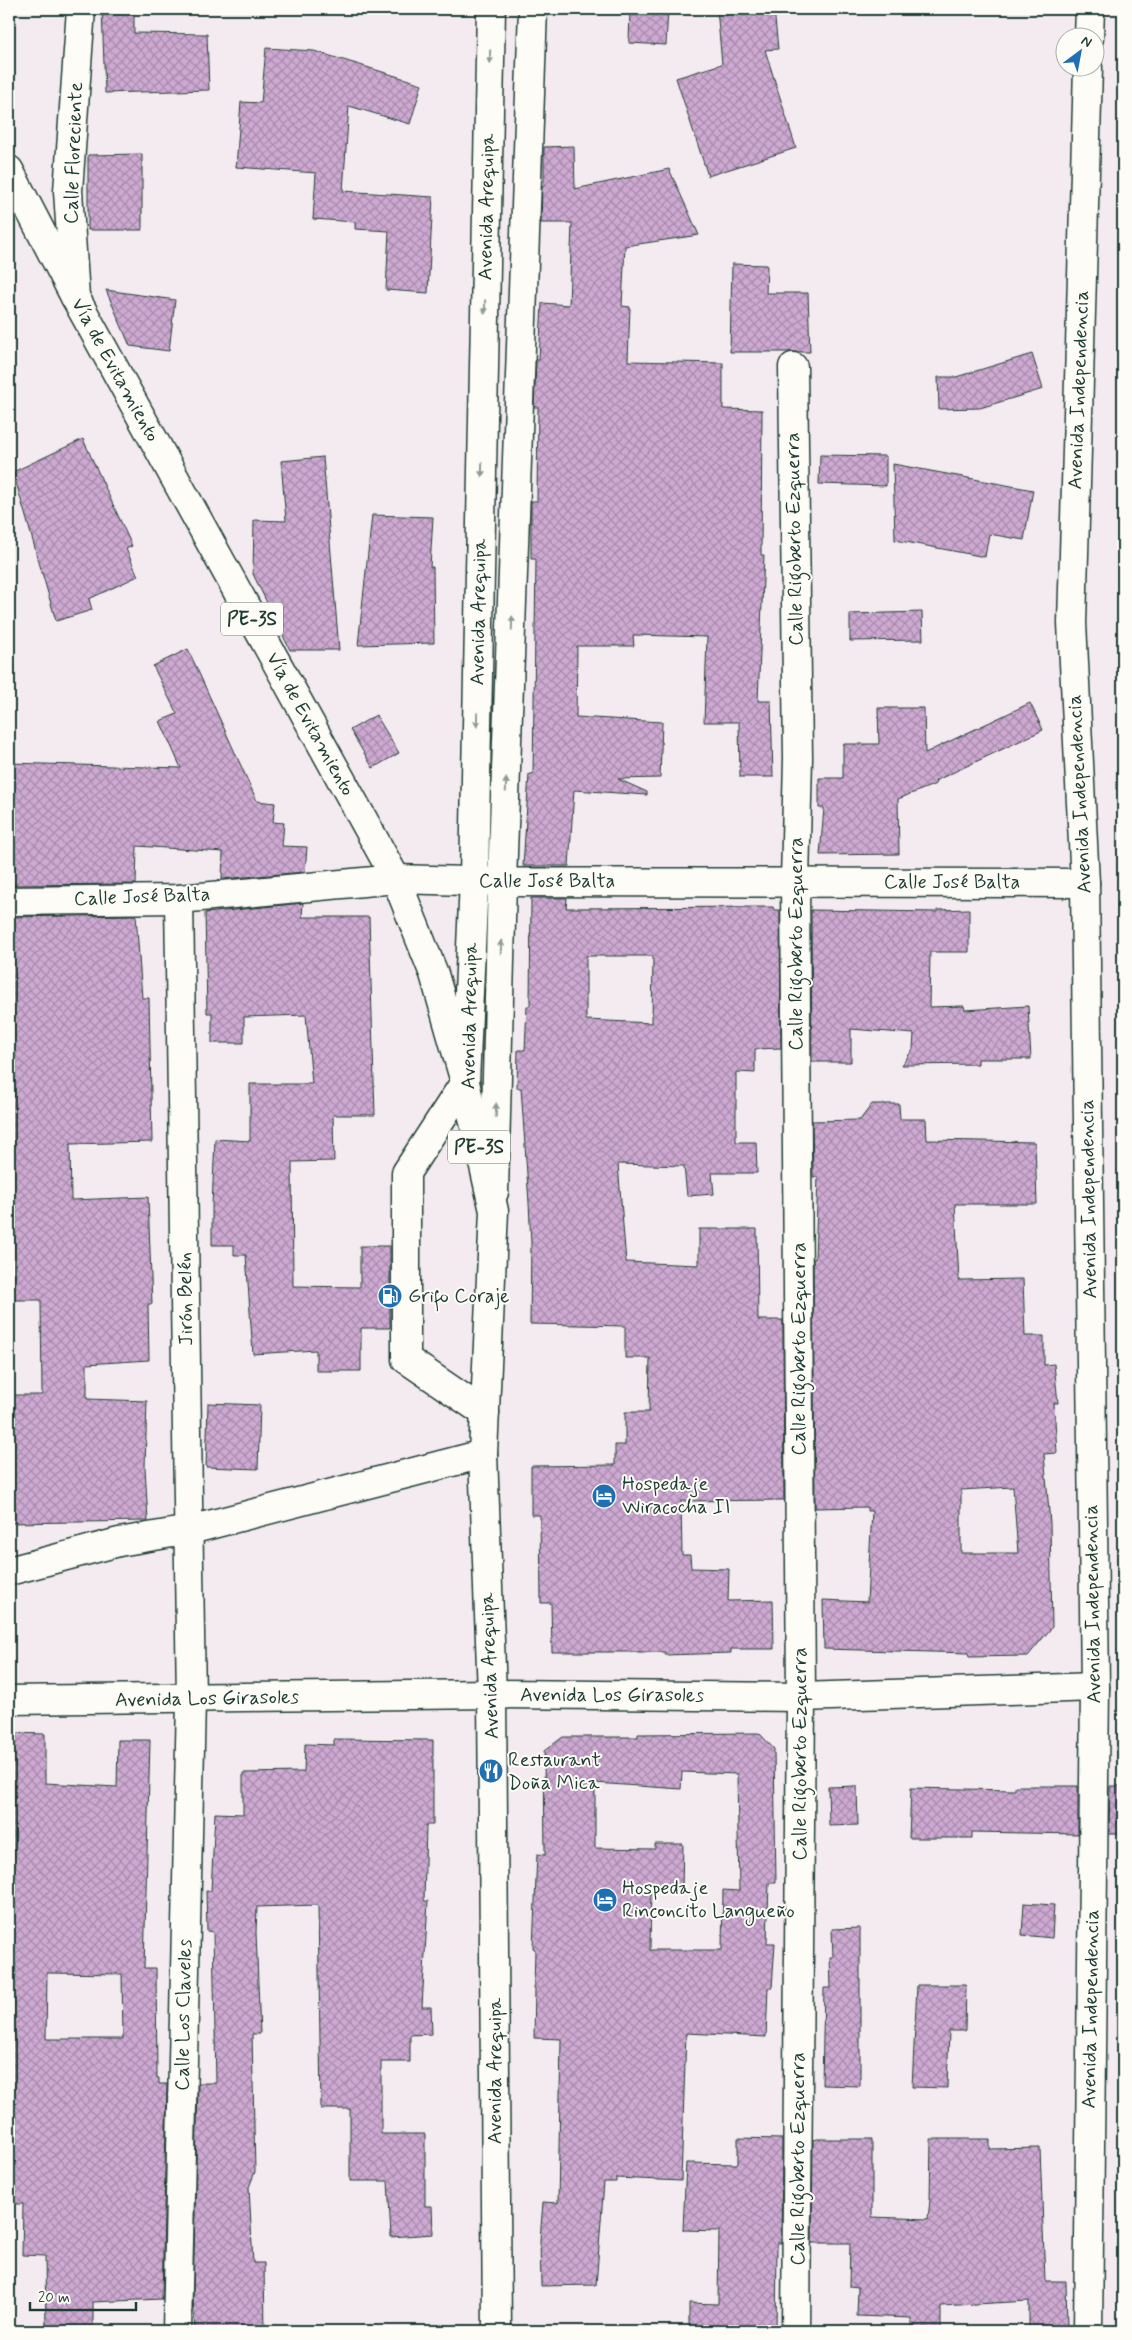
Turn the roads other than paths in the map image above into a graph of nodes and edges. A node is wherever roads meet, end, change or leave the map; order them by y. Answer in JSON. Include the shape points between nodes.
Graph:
{"nodes":[{"id":1,"x":81,"y":9,"type":"edge"},
{"id":2,"x":491,"y":9,"type":"edge"},
{"id":3,"x":533,"y":9,"type":"edge"},
{"id":4,"x":1090,"y":9,"type":"edge"},
{"id":5,"x":1089,"y":28,"type":"edge"},
{"id":6,"x":1088,"y":78,"type":"edge"},
{"id":7,"x":9,"y":170,"type":"edge"},
{"id":8,"x":74,"y":297,"type":"junction"},
{"id":9,"x":793,"y":367,"type":"dead end"},
{"id":10,"x":396,"y":879,"type":"junction"},
{"id":11,"x":474,"y":880,"type":"junction"},
{"id":12,"x":795,"y":881,"type":"junction"},
{"id":13,"x":502,"y":882,"type":"junction"},
{"id":14,"x":1085,"y":883,"type":"junction"},
{"id":15,"x":179,"y":898,"type":"junction"},
{"id":16,"x":9,"y":901,"type":"edge"},
{"id":17,"x":465,"y":1082,"type":"junction"},
{"id":18,"x":494,"y":1211,"type":"junction"},
{"id":19,"x":485,"y":1413,"type":"junction"},
{"id":20,"x":483,"y":1454,"type":"junction"},
{"id":21,"x":190,"y":1530,"type":"junction"},
{"id":22,"x":9,"y":1571,"type":"edge"},
{"id":23,"x":1095,"y":1687,"type":"junction"},
{"id":24,"x":492,"y":1694,"type":"junction"},
{"id":25,"x":801,"y":1696,"type":"junction"},
{"id":26,"x":9,"y":1700,"type":"edge"},
{"id":27,"x":191,"y":1700,"type":"junction"},
{"id":28,"x":176,"y":2331,"type":"edge"},
{"id":29,"x":498,"y":2331,"type":"edge"},
{"id":30,"x":796,"y":2331,"type":"edge"},
{"id":31,"x":1088,"y":2331,"type":"edge"}],
"edges":[{"from":1,"to":8,"type":"main road","name":"Calle Floreciente","via":[[68,191]]},
{"from":2,"to":11,"type":"main road","name":"Avenida Arequipa","one_way":true},
{"from":13,"to":3,"type":"main road","name":"Avenida Arequipa","one_way":true},
{"from":4,"to":5,"type":"main road"},
{"from":6,"to":14,"type":"main road","name":"Avenida Independencia","via":[[1072,624]]},
{"from":7,"to":8,"type":"main road","name":"Vía de Evitamiento","number":"PE-3S"},
{"from":8,"to":10,"type":"main road","name":"Vía de Evitamiento","number":"PE-3S"},
{"from":9,"to":12,"type":"main road","name":"Calle Rigoberto Ezquerra","via":[[798,758]]},
{"from":10,"to":11,"type":"main road","name":"Calle José Balta"},
{"from":10,"to":15,"type":"main road","name":"Calle José Balta"},
{"from":10,"to":17,"type":"main road","name":"Vía de Evitamiento","number":"PE-3S","via":[[434,974]]},
{"from":11,"to":13,"type":"main road","name":"Calle José Balta"},
{"from":11,"to":17,"type":"main road","name":"Avenida Arequipa"},
{"from":12,"to":13,"type":"main road","name":"Calle José Balta"},
{"from":12,"to":14,"type":"main road","name":"Calle José Balta"},
{"from":12,"to":25,"type":"main road","name":"Calle Rigoberto Ezquerra"},
{"from":18,"to":13,"type":"main road","name":"Avenida Arequipa","one_way":true},
{"from":14,"to":23,"type":"main road","name":"Avenida Independencia"},
{"from":15,"to":16,"type":"main road","name":"Calle José Balta"},
{"from":15,"to":21,"type":"main road","name":"Jirón Belén"},
{"from":17,"to":18,"type":"main road","name":"Avenida Arequipa","number":"PE-3S"},
{"from":17,"to":19,"type":"main road","via":[[406,1173],[406,1359]]},
{"from":18,"to":19,"type":"main road","name":"Avenida Arequipa","number":"PE-3S"},
{"from":19,"to":20,"type":"main road","name":"Avenida Arequipa","number":"PE-3S"},
{"from":20,"to":21,"type":"main road"},
{"from":20,"to":24,"type":"main road","name":"Avenida Arequipa","number":"PE-3S"},
{"from":21,"to":22,"type":"main road","via":[[119,1542]]},
{"from":21,"to":27,"type":"main road","name":"Jirón Belén"},
{"from":23,"to":25,"type":"main road","name":"Avenida Los Girasoles"},
{"from":23,"to":31,"type":"main road","name":"Avenida Independencia"},
{"from":24,"to":25,"type":"main road","name":"Avenida Los Girasoles"},
{"from":24,"to":27,"type":"main road","name":"Avenida Los Girasoles"},
{"from":24,"to":29,"type":"main road","name":"Avenida Arequipa","number":"PE-3S"},
{"from":25,"to":30,"type":"main road","name":"Calle Rigoberto Ezquerra"},
{"from":26,"to":27,"type":"main road","name":"Avenida Los Girasoles"},
{"from":27,"to":28,"type":"main road","name":"Calle Los Claveles"}]}
